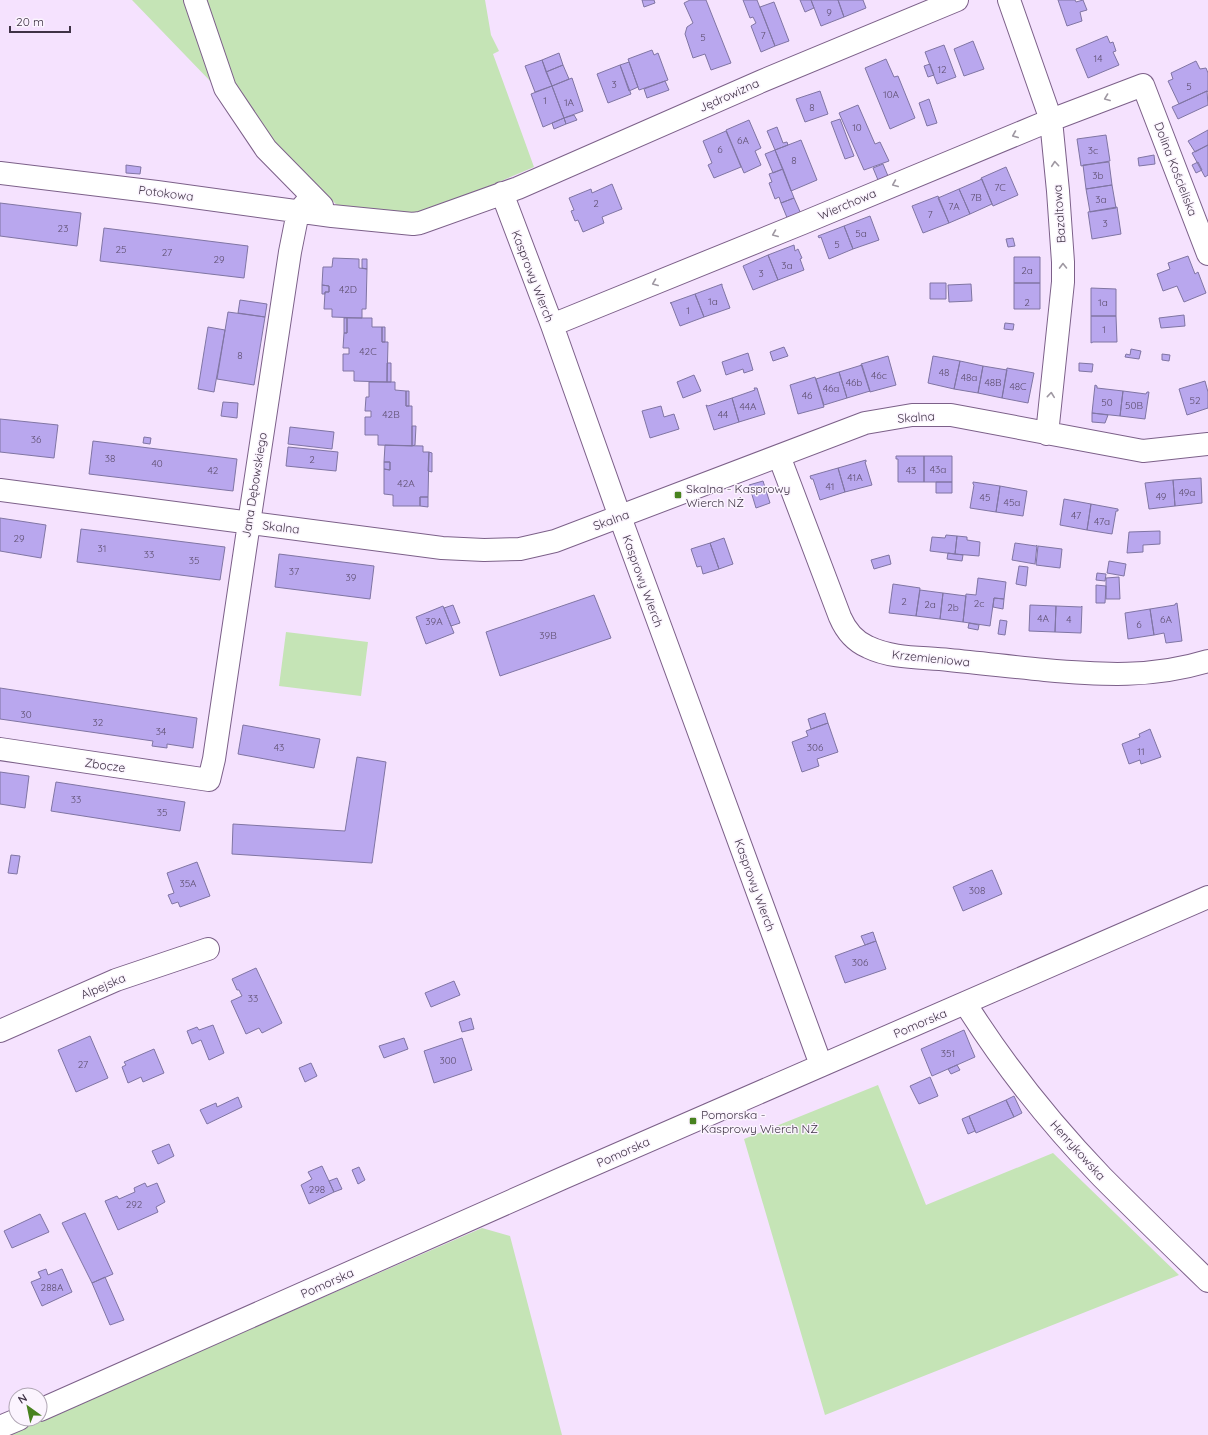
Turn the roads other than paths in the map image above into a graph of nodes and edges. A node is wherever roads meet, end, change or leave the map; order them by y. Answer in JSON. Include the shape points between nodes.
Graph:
{"nodes":[{"id":1,"x":195,"y":0,"type":"edge"},
{"id":2,"x":957,"y":0,"type":"edge"},
{"id":3,"x":1009,"y":0,"type":"edge"},
{"id":4,"x":1143,"y":84,"type":"joint"},
{"id":5,"x":1051,"y":120,"type":"junction"},
{"id":6,"x":0,"y":173,"type":"edge"},
{"id":7,"x":502,"y":193,"type":"junction"},
{"id":8,"x":312,"y":196,"type":"junction"},
{"id":9,"x":298,"y":212,"type":"junction"},
{"id":10,"x":332,"y":216,"type":"junction"},
{"id":11,"x":1208,"y":254,"type":"edge"},
{"id":12,"x":552,"y":325,"type":"junction"},
{"id":13,"x":1047,"y":434,"type":"junction"},
{"id":14,"x":1208,"y":444,"type":"edge"},
{"id":15,"x":779,"y":456,"type":"junction"},
{"id":16,"x":0,"y":490,"type":"edge"},
{"id":17,"x":620,"y":517,"type":"junction"},
{"id":18,"x":249,"y":523,"type":"junction"},
{"id":19,"x":1208,"y":661,"type":"edge"},
{"id":20,"x":0,"y":749,"type":"edge"},
{"id":21,"x":209,"y":780,"type":"joint"},
{"id":22,"x":1208,"y":897,"type":"edge"},
{"id":23,"x":208,"y":949,"type":"dead end"},
{"id":24,"x":965,"y":1003,"type":"junction"},
{"id":25,"x":0,"y":1031,"type":"edge"},
{"id":26,"x":821,"y":1066,"type":"junction"},
{"id":27,"x":1208,"y":1281,"type":"edge"},
{"id":28,"x":48,"y":1406,"type":"edge"}],
"edges":[{"from":1,"to":8,"type":"street","via":[[225,88],[266,149]]},
{"from":2,"to":7,"type":"street","name":"Jędrowizna"},
{"from":3,"to":5,"type":"street","name":"Bazaltowa"},
{"from":4,"to":5,"type":"street","name":"Wierchowa","one_way":true},
{"from":4,"to":11,"type":"street","name":"Dolina Kościeliska"},
{"from":5,"to":12,"type":"street","name":"Wierchowa","one_way":true},
{"from":13,"to":5,"type":"street","name":"Bazaltowa","one_way":true,"via":[[1063,275]]},
{"from":6,"to":9,"type":"street","name":"Potokowa"},
{"from":7,"to":10,"type":"street","via":[[428,221],[413,224]]},
{"from":7,"to":12,"type":"street","name":"Kasprowy Wierch"},
{"from":8,"to":9,"type":"street","name":"Jana Dębowskiego"},
{"from":8,"to":10,"type":"street"},
{"from":9,"to":10,"type":"street","name":"Potokowa"},
{"from":9,"to":18,"type":"street","name":"Jana Dębowskiego"},
{"from":12,"to":17,"type":"street","name":"Kasprowy Wierch"},
{"from":13,"to":14,"type":"street","name":"Skalna","via":[[1143,450]]},
{"from":13,"to":15,"type":"street","name":"Skalna","via":[[951,415],[912,415],[865,423]]},
{"from":15,"to":17,"type":"street","name":"Skalna"},
{"from":15,"to":19,"type":"street","name":"Krzemieniowa","via":[[840,617],[849,634],[869,648],[903,656],[1086,673],[1146,674]]},
{"from":16,"to":18,"type":"street","name":"Skalna"},
{"from":17,"to":18,"type":"street","name":"Skalna","via":[[555,541],[520,549],[484,550],[442,548]]},
{"from":17,"to":26,"type":"street","name":"Kasprowy Wierch"},
{"from":18,"to":21,"type":"street","name":"Jana Dębowskiego"},
{"from":20,"to":21,"type":"street","name":"Zbocze"},
{"from":22,"to":24,"type":"street","name":"Pomorska"},
{"from":23,"to":25,"type":"street","name":"Alpejska","via":[[116,980]]},
{"from":24,"to":26,"type":"street","name":"Pomorska"},
{"from":24,"to":27,"type":"street","name":"Henrykowska","via":[[991,1044],[1070,1142]]},
{"from":26,"to":28,"type":"street","name":"Pomorska"}]}
